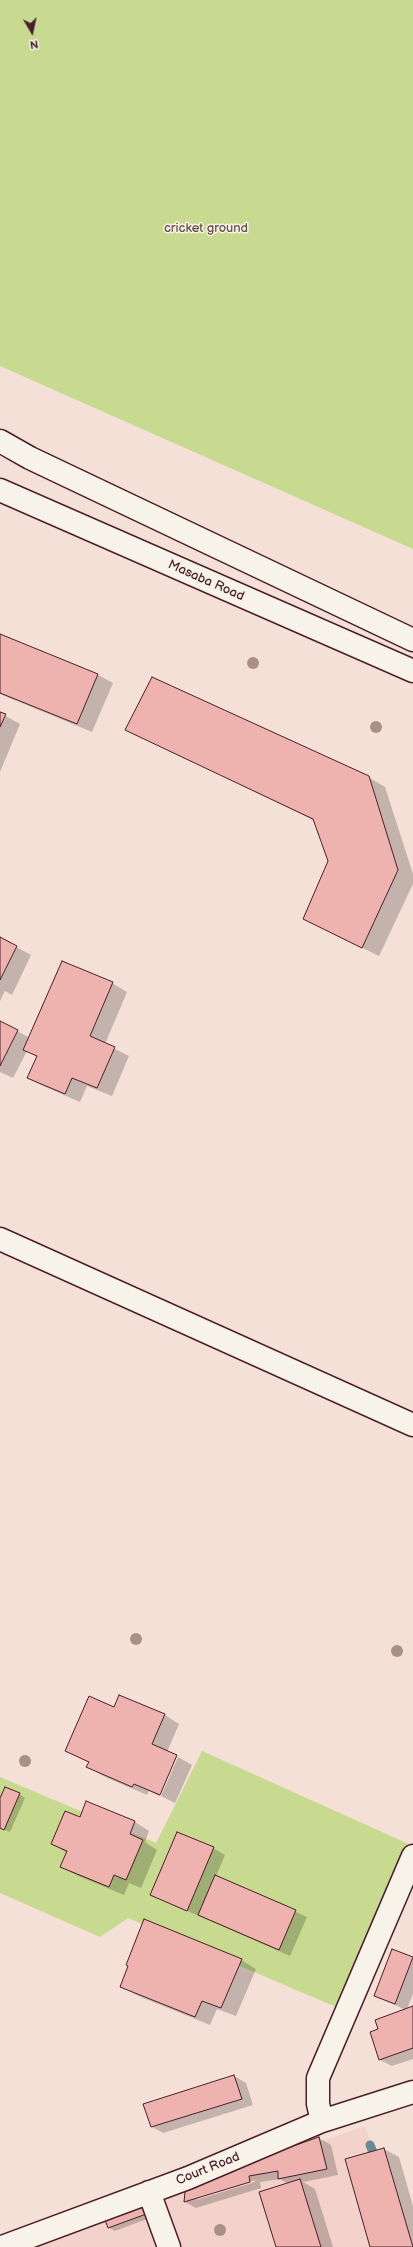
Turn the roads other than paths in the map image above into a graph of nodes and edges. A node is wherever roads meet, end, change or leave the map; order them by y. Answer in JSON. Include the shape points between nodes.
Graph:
{"nodes":[{"id":1,"x":0,"y":441,"type":"edge"},
{"id":2,"x":0,"y":490,"type":"edge"},
{"id":3,"x":413,"y":640,"type":"edge"},
{"id":4,"x":413,"y":671,"type":"edge"},
{"id":5,"x":0,"y":1239,"type":"edge"},
{"id":6,"x":413,"y":1425,"type":"edge"},
{"id":7,"x":413,"y":1856,"type":"edge"},
{"id":8,"x":413,"y":2092,"type":"edge"},
{"id":9,"x":322,"y":2121,"type":"junction"},
{"id":10,"x":149,"y":2192,"type":"junction"},
{"id":11,"x":2,"y":2247,"type":"edge"},
{"id":12,"x":169,"y":2247,"type":"edge"}],
"edges":[{"from":1,"to":3,"type":"street","via":[[30,458]]},
{"from":2,"to":4,"type":"street","name":"Masaba Road"},
{"from":5,"to":6,"type":"street"},
{"from":7,"to":9,"type":"street","via":[[318,2078],[318,2104]]},
{"from":8,"to":9,"type":"street","name":"Court Road"},
{"from":9,"to":10,"type":"street","name":"Court Road"},
{"from":10,"to":11,"type":"street","name":"Court Road"},
{"from":10,"to":12,"type":"street"}]}
